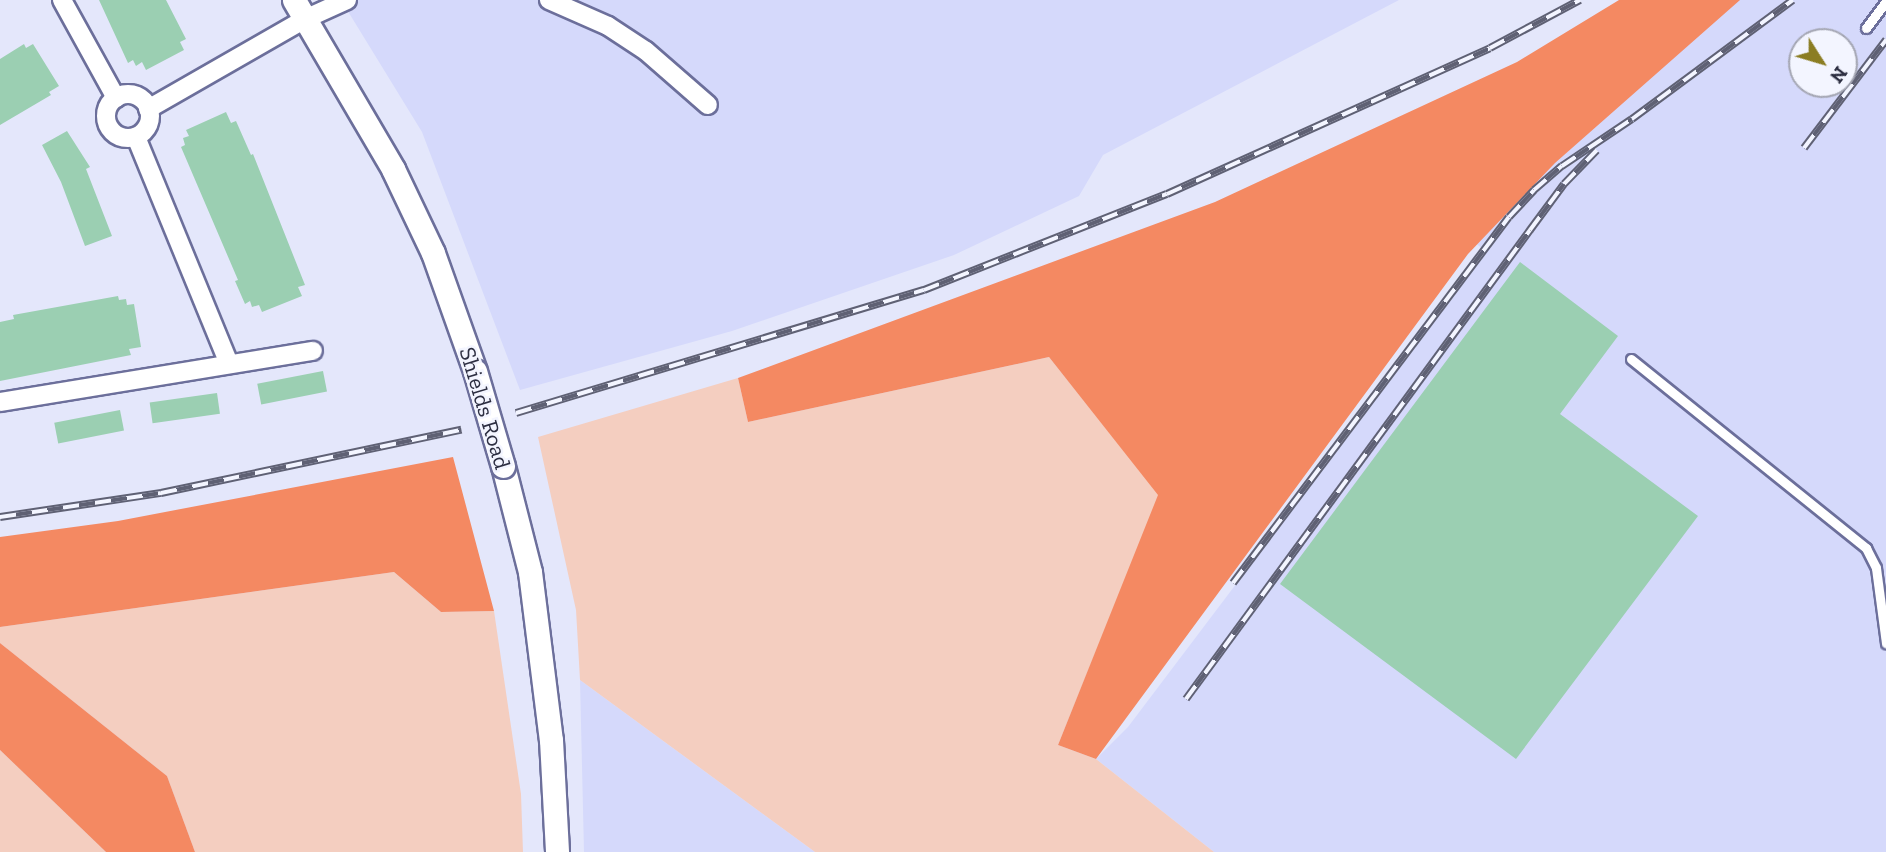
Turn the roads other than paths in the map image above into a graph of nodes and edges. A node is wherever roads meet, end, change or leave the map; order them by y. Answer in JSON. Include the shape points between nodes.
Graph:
{"nodes":[{"id":1,"x":62,"y":0,"type":"edge"},
{"id":2,"x":346,"y":0,"type":"edge"},
{"id":3,"x":549,"y":0,"type":"edge"},
{"id":4,"x":1886,"y":1,"type":"edge"},
{"id":5,"x":300,"y":10,"type":"edge"},
{"id":6,"x":1866,"y":28,"type":"dead end"},
{"id":7,"x":116,"y":98,"type":"junction"},
{"id":8,"x":708,"y":105,"type":"dead end"},
{"id":9,"x":148,"y":109,"type":"junction"},
{"id":10,"x":136,"y":136,"type":"junction"},
{"id":11,"x":313,"y":351,"type":"dead end"},
{"id":12,"x":1631,"y":359,"type":"dead end"},
{"id":13,"x":229,"y":364,"type":"junction"},
{"id":14,"x":0,"y":402,"type":"edge"},
{"id":15,"x":1886,"y":643,"type":"edge"},
{"id":16,"x":557,"y":852,"type":"edge"}],
"edges":[{"from":1,"to":7,"type":"street"},
{"from":2,"to":5,"type":"street"},
{"from":3,"to":8,"type":"street","via":[[608,26],[646,51]]},
{"from":4,"to":6,"type":"lane"},
{"from":5,"to":9,"type":"street"},
{"from":5,"to":16,"type":"street","name":"Shields Road","bridge":true,"via":[[393,169],[433,253],[475,371],[530,572],[549,727]]},
{"from":7,"to":9,"type":"street","via":[[137,96]]},
{"from":7,"to":10,"type":"street","via":[[107,109],[107,123],[122,137]]},
{"from":9,"to":10,"type":"street","via":[[147,127]]},
{"from":10,"to":13,"type":"street"},
{"from":11,"to":13,"type":"street"},
{"from":12,"to":15,"type":"lane","via":[[1866,548],[1876,568]]},
{"from":13,"to":14,"type":"street"}]}
